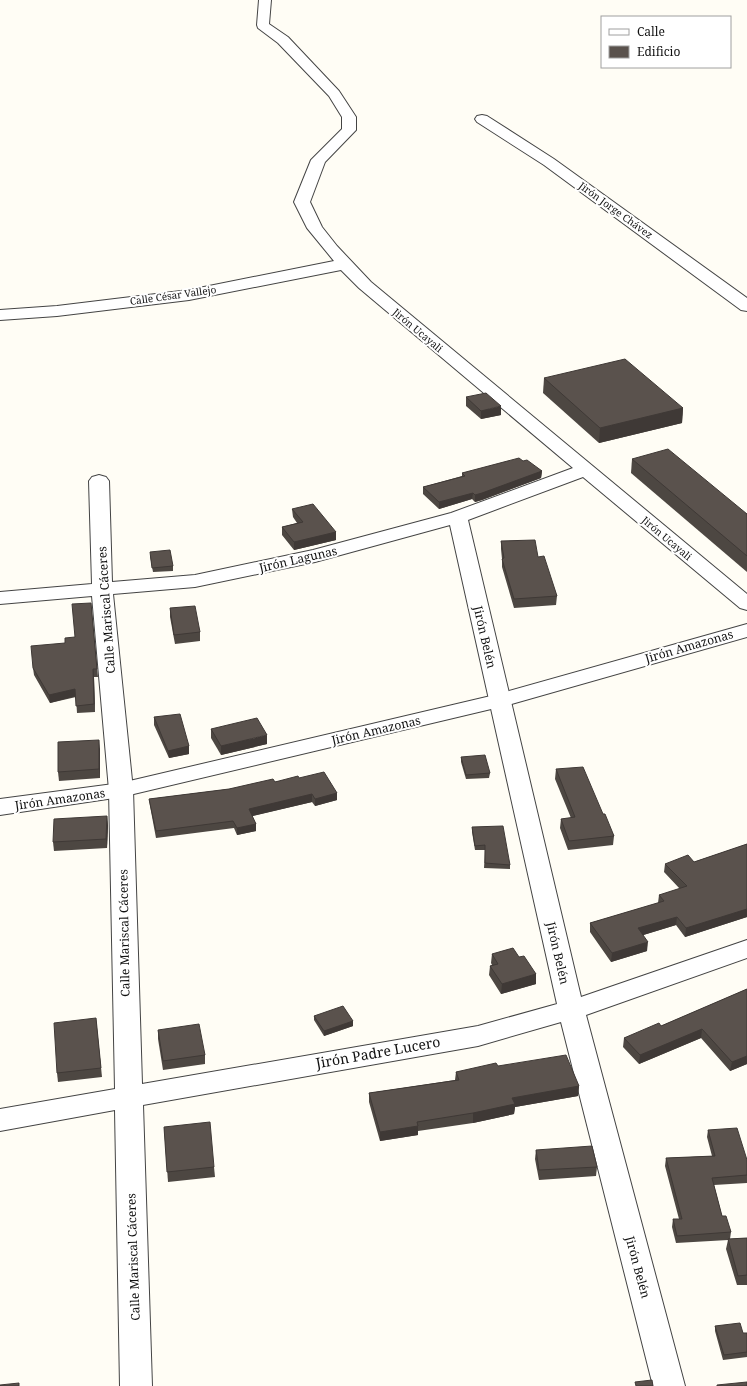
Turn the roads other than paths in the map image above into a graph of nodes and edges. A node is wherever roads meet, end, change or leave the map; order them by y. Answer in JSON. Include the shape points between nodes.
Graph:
{"nodes":[{"id":1,"x":265,"y":0,"type":"edge"},
{"id":2,"x":482,"y":119,"type":"dead end"},
{"id":3,"x":345,"y":264,"type":"junction"},
{"id":4,"x":747,"y":306,"type":"edge"},
{"id":5,"x":0,"y":315,"type":"edge"},
{"id":6,"x":585,"y":470,"type":"junction"},
{"id":7,"x":99,"y":481,"type":"dead end"},
{"id":8,"x":458,"y":517,"type":"junction"},
{"id":9,"x":102,"y":590,"type":"junction"},
{"id":10,"x":0,"y":598,"type":"edge"},
{"id":11,"x":747,"y":604,"type":"edge"},
{"id":12,"x":747,"y":630,"type":"edge"},
{"id":13,"x":500,"y":700,"type":"junction"},
{"id":14,"x":121,"y":790,"type":"junction"},
{"id":15,"x":0,"y":807,"type":"edge"},
{"id":16,"x":747,"y":949,"type":"edge"},
{"id":17,"x":570,"y":1010,"type":"junction"},
{"id":18,"x":128,"y":1096,"type":"junction"},
{"id":19,"x":0,"y":1120,"type":"edge"},
{"id":20,"x":136,"y":1386,"type":"edge"},
{"id":21,"x":669,"y":1386,"type":"edge"}],
"edges":[{"from":1,"to":3,"type":"street","name":"Jirón Ucayali","via":[[263,25],[283,40],[334,94],[349,117],[349,130],[318,160],[302,202],[315,228]]},
{"from":2,"to":4,"type":"street","name":"Jirón Jorge Chávez","via":[[549,162]]},
{"from":3,"to":5,"type":"street","name":"Calle César Vallejo","via":[[189,295],[57,311]]},
{"from":3,"to":6,"type":"street","name":"Jirón Ucayali","via":[[365,285]]},
{"from":6,"to":8,"type":"street","name":"Jirón Lagunas"},
{"from":6,"to":11,"type":"street","name":"Jirón Ucayali"},
{"from":7,"to":9,"type":"street","name":"Calle Mariscal Cáceres"},
{"from":8,"to":9,"type":"street","name":"Jirón Lagunas","via":[[369,542],[249,570],[195,581]]},
{"from":8,"to":13,"type":"street","name":"Jirón Belén"},
{"from":9,"to":10,"type":"street","name":"Jirón Lagunas"},
{"from":9,"to":14,"type":"street","name":"Calle Mariscal Cáceres"},
{"from":12,"to":13,"type":"street","name":"Jirón Amazonas"},
{"from":13,"to":14,"type":"street","name":"Jirón Amazonas"},
{"from":13,"to":17,"type":"street","name":"Jirón Belén"},
{"from":14,"to":15,"type":"street","name":"Jirón Amazonas"},
{"from":14,"to":18,"type":"street","name":"Calle Mariscal Cáceres"},
{"from":16,"to":17,"type":"street","name":"Jirón Padre Lucero"},
{"from":17,"to":18,"type":"street","name":"Jirón Padre Lucero","via":[[478,1036]]},
{"from":17,"to":21,"type":"street","name":"Jirón Belén"},
{"from":18,"to":19,"type":"street","name":"Jirón Padre Lucero"},
{"from":18,"to":20,"type":"street","name":"Calle Mariscal Cáceres"}]}
